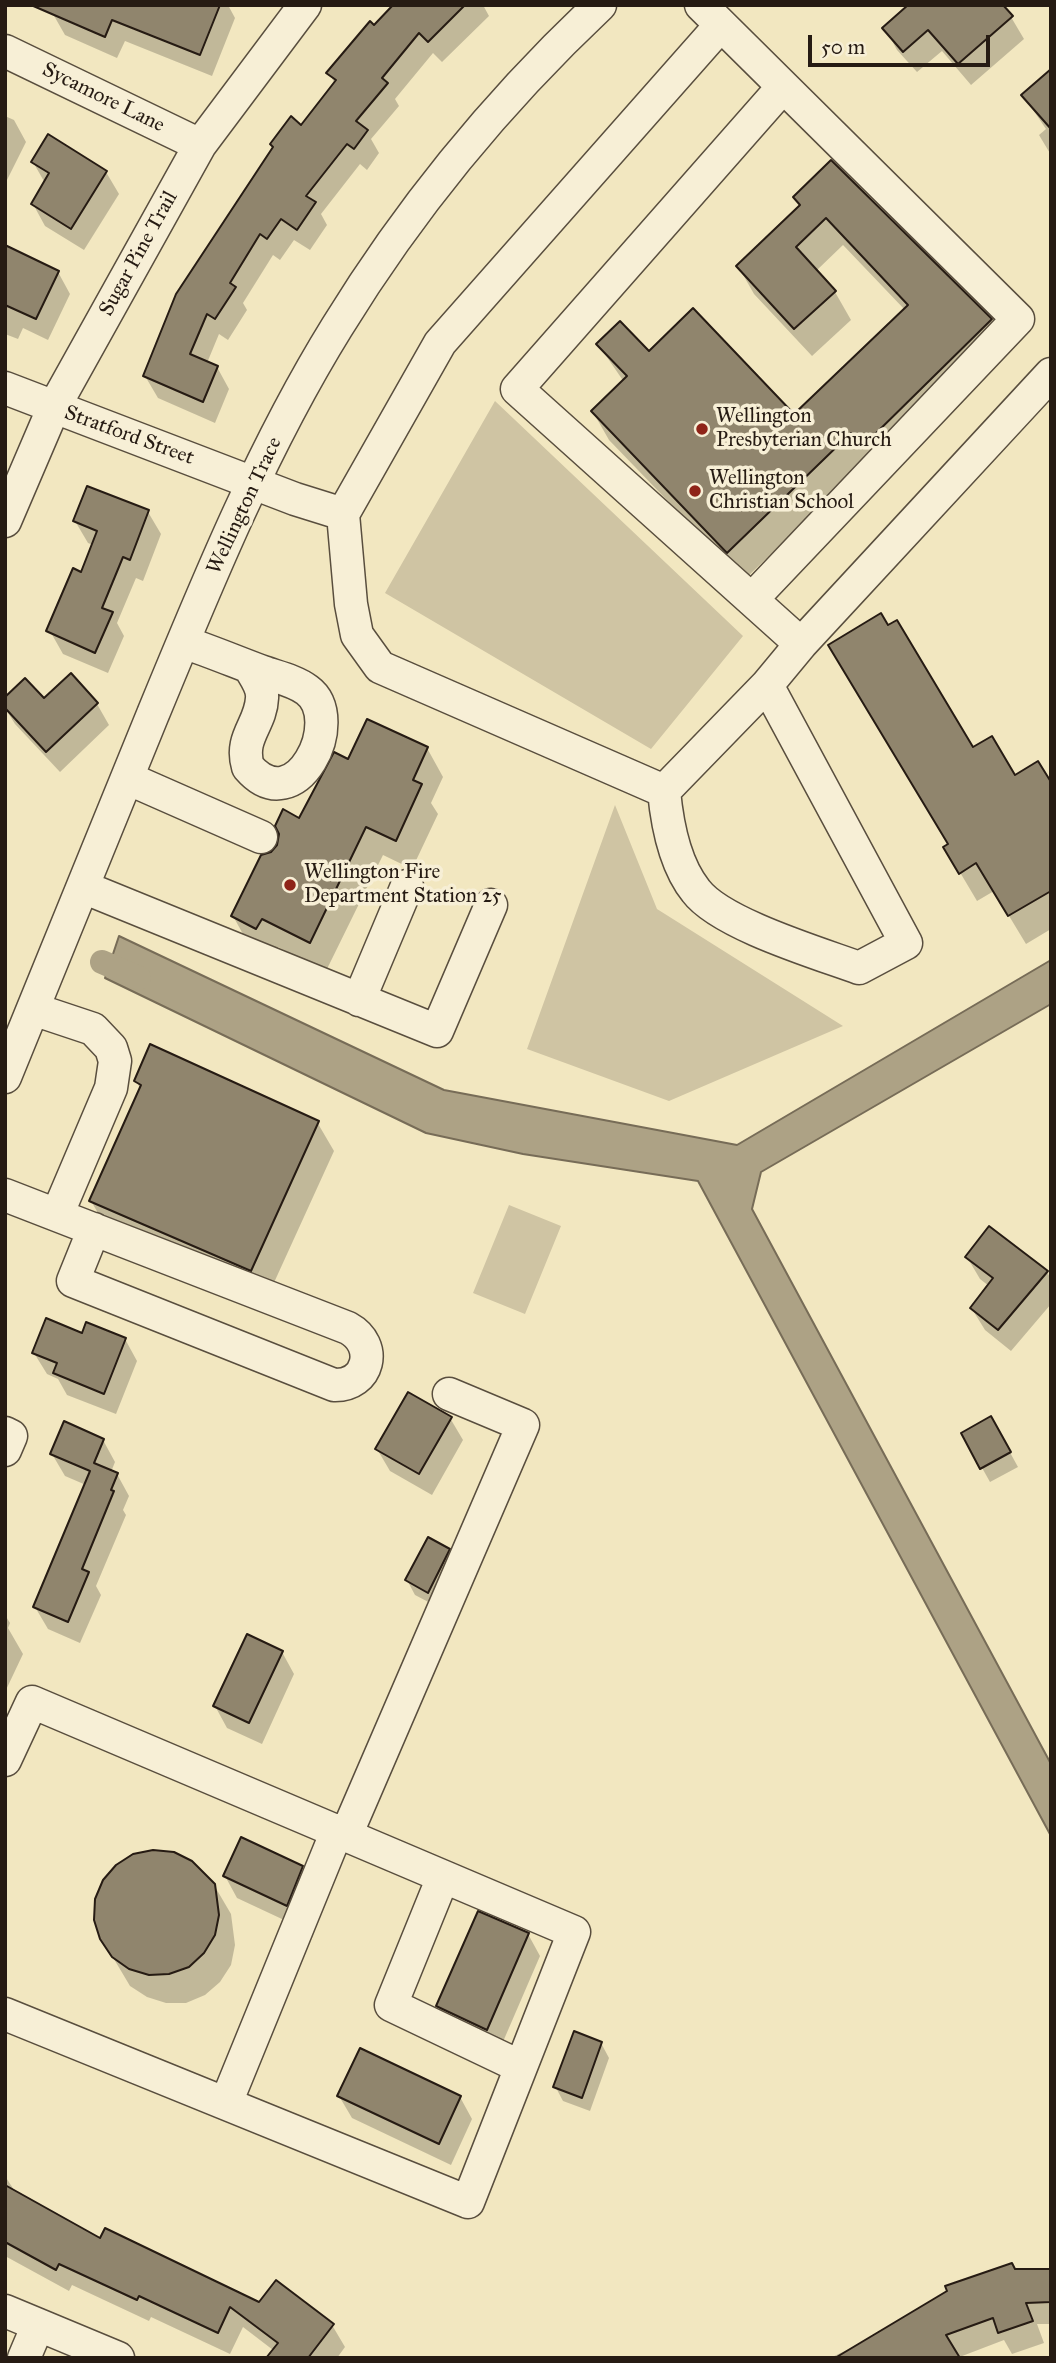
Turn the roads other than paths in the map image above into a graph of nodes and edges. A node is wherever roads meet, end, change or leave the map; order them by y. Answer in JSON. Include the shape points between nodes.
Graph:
{"nodes":[{"id":1,"x":304,"y":5,"type":"edge"},
{"id":2,"x":600,"y":5,"type":"edge"},
{"id":3,"x":710,"y":16,"type":"edge"},
{"id":4,"x":5,"y":51,"type":"edge"},
{"id":5,"x":782,"y":88,"type":"junction"},
{"id":6,"x":200,"y":145,"type":"junction"},
{"id":7,"x":1051,"y":374,"type":"edge"},
{"id":8,"x":5,"y":388,"type":"edge"},
{"id":9,"x":53,"y":409,"type":"junction"},
{"id":10,"x":254,"y":482,"type":"junction"},
{"id":11,"x":343,"y":514,"type":"junction"},
{"id":12,"x":5,"y":521,"type":"edge"},
{"id":13,"x":753,"y":598,"type":"junction"},
{"id":14,"x":183,"y":642,"type":"junction"},
{"id":15,"x":801,"y":644,"type":"junction"},
{"id":16,"x":250,"y":668,"type":"dead end"},
{"id":17,"x":767,"y":685,"type":"junction"},
{"id":18,"x":127,"y":778,"type":"junction"},
{"id":19,"x":664,"y":791,"type":"junction"},
{"id":20,"x":261,"y":837,"type":"dead end"},
{"id":21,"x":407,"y":886,"type":"dead end"},
{"id":22,"x":83,"y":887,"type":"junction"},
{"id":23,"x":491,"y":905,"type":"dead end"},
{"id":24,"x":359,"y":1000,"type":"junction"},
{"id":25,"x":33,"y":1009,"type":"junction"},
{"id":26,"x":5,"y":1077,"type":"edge"},
{"id":27,"x":5,"y":1195,"type":"edge"},
{"id":28,"x":57,"y":1215,"type":"junction"},
{"id":29,"x":94,"y":1229,"type":"junction"},
{"id":30,"x":449,"y":1394,"type":"dead end"},
{"id":31,"x":5,"y":1433,"type":"edge"},
{"id":32,"x":5,"y":1450,"type":"edge"},
{"id":33,"x":5,"y":1760,"type":"edge"},
{"id":34,"x":341,"y":1833,"type":"junction"},
{"id":35,"x":443,"y":1877,"type":"junction"},
{"id":36,"x":5,"y":2014,"type":"edge"},
{"id":37,"x":521,"y":2067,"type":"junction"},
{"id":38,"x":226,"y":2103,"type":"junction"},
{"id":39,"x":5,"y":2311,"type":"edge"},
{"id":40,"x":38,"y":2325,"type":"junction"},
{"id":41,"x":24,"y":2358,"type":"edge"},
{"id":42,"x":118,"y":2358,"type":"edge"}],
"edges":[{"from":1,"to":6,"type":"street","name":"Sugar Pine Trail"},
{"from":2,"to":10,"type":"street","name":"Wellington Trace","via":[[504,103],[388,248],[310,373]]},
{"from":3,"to":5,"type":"street"},
{"from":3,"to":11,"type":"street","via":[[440,344]]},
{"from":4,"to":6,"type":"street","name":"Sycamore Lane"},
{"from":5,"to":13,"type":"street","via":[[1018,319]]},
{"from":5,"to":13,"type":"street","via":[[517,388]]},
{"from":6,"to":9,"type":"street","name":"Sugar Pine Trail"},
{"from":7,"to":15,"type":"street"},
{"from":8,"to":9,"type":"street","name":"Stratford Street"},
{"from":9,"to":10,"type":"street","name":"Stratford Street"},
{"from":9,"to":12,"type":"street","name":"Sugar Pine Trail"},
{"from":10,"to":11,"type":"street","name":"Stratford Street"},
{"from":10,"to":14,"type":"street","name":"Wellington Trace"},
{"from":11,"to":19,"type":"street","via":[[357,635],[380,667]]},
{"from":13,"to":15,"type":"street"},
{"from":14,"to":16,"type":"street"},
{"from":14,"to":18,"type":"street","name":"Wellington Trace"},
{"from":15,"to":17,"type":"street"},
{"from":17,"to":19,"type":"street"},
{"from":17,"to":19,"type":"street","via":[[906,943],[859,968],[740,924],[696,892],[668,834]]},
{"from":18,"to":20,"type":"street"},
{"from":18,"to":22,"type":"street","name":"Wellington Trace"},
{"from":21,"to":24,"type":"street"},
{"from":22,"to":24,"type":"street"},
{"from":22,"to":25,"type":"street","name":"Wellington Trace"},
{"from":23,"to":24,"type":"street","via":[[437,1031]]},
{"from":25,"to":26,"type":"street","name":"Wellington Trace"},
{"from":25,"to":28,"type":"street","via":[[93,1029],[111,1048],[115,1061],[111,1088]]},
{"from":27,"to":28,"type":"street"},
{"from":28,"to":29,"type":"street"},
{"from":29,"to":29,"type":"street","via":[[348,1328],[367,1349],[365,1368],[353,1382],[334,1385],[73,1281]]},
{"from":30,"to":34,"type":"street","via":[[523,1425]]},
{"from":31,"to":32,"type":"street","via":[[11,1436]]},
{"from":33,"to":34,"type":"street","via":[[32,1702]]},
{"from":34,"to":35,"type":"street"},
{"from":34,"to":38,"type":"street"},
{"from":35,"to":37,"type":"street","via":[[391,2005]]},
{"from":35,"to":37,"type":"street","via":[[574,1932]]},
{"from":36,"to":38,"type":"street"},
{"from":37,"to":38,"type":"street","via":[[468,2202]]},
{"from":39,"to":40,"type":"street"},
{"from":40,"to":41,"type":"street"},
{"from":40,"to":42,"type":"street"}]}
